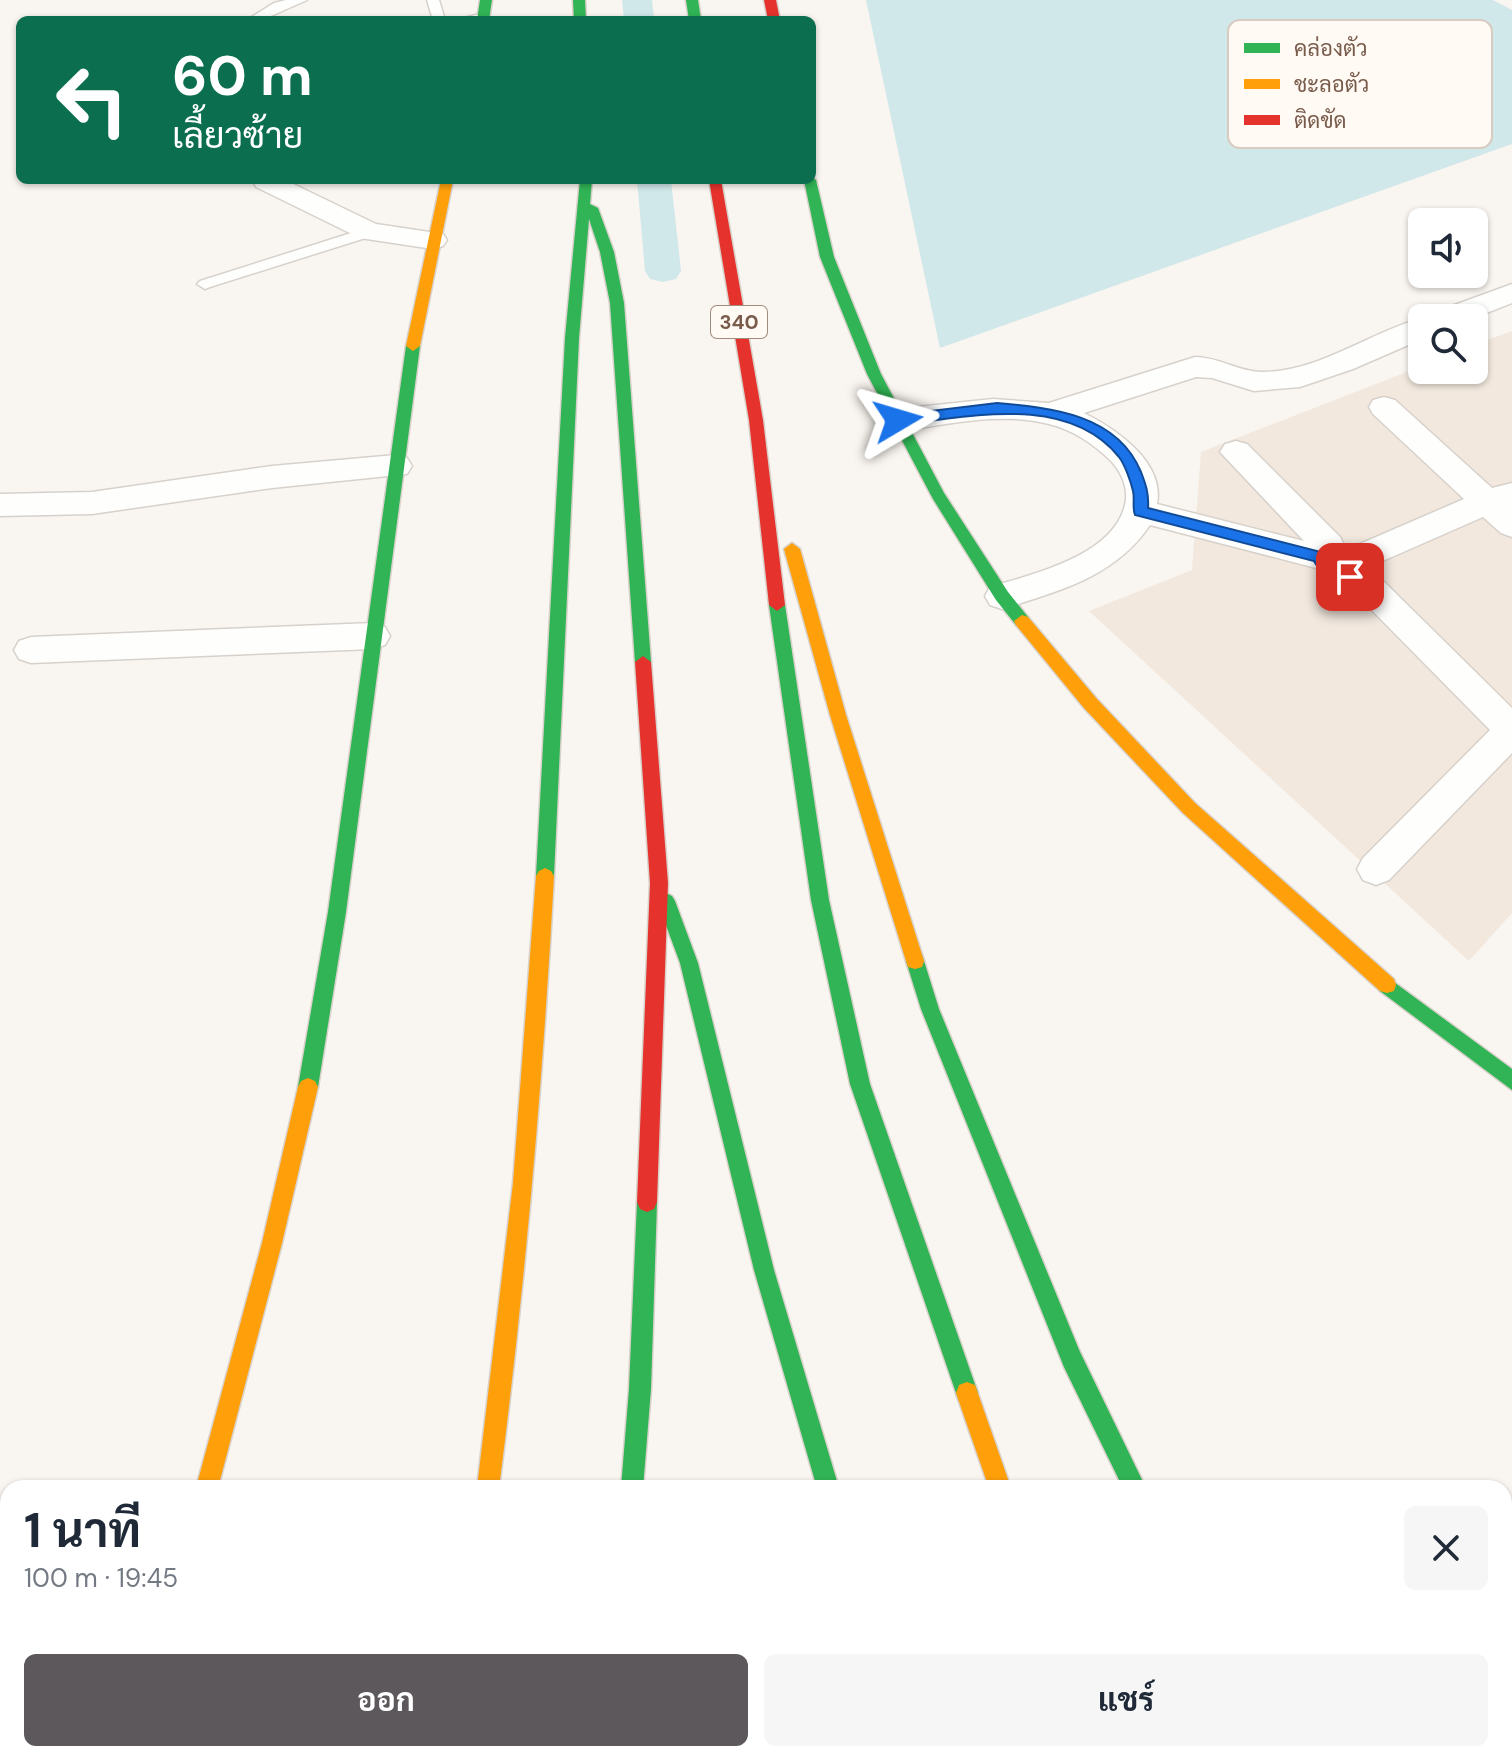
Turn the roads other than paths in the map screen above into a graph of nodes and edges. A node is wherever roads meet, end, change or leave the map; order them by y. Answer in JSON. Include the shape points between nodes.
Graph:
{"nodes":[{"id":1,"x":301,"y":0,"type":"edge"},
{"id":2,"x":260,"y":16,"type":"edge"},
{"id":3,"x":272,"y":184,"type":"edge"},
{"id":4,"x":446,"y":184,"type":"edge"},
{"id":5,"x":716,"y":184,"type":"edge"},
{"id":6,"x":811,"y":184,"type":"edge"},
{"id":7,"x":586,"y":185,"type":"edge"},
{"id":8,"x":370,"y":232,"type":"junction"},
{"id":9,"x":433,"y":240,"type":"junction"},
{"id":10,"x":205,"y":284,"type":"dead end"},
{"id":11,"x":1512,"y":293,"type":"edge"},
{"id":12,"x":1484,"y":304,"type":"edge"},
{"id":13,"x":1408,"y":334,"type":"edge"},
{"id":14,"x":1384,"y":407,"type":"dead end"},
{"id":15,"x":1051,"y":413,"type":"junction"},
{"id":16,"x":756,"y":420,"type":"junction"},
{"id":17,"x":898,"y":420,"type":"junction"},
{"id":18,"x":1236,"y":452,"type":"dead end"},
{"id":19,"x":396,"y":466,"type":"junction"},
{"id":20,"x":1500,"y":497,"type":"edge"},
{"id":21,"x":0,"y":505,"type":"edge"},
{"id":22,"x":1140,"y":511,"type":"junction"},
{"id":23,"x":1512,"y":525,"type":"edge"},
{"id":24,"x":1324,"y":551,"type":"junction"},
{"id":25,"x":1362,"y":566,"type":"junction"},
{"id":26,"x":1002,"y":596,"type":"junction"},
{"id":27,"x":373,"y":636,"type":"junction"},
{"id":28,"x":31,"y":650,"type":"dead end"},
{"id":29,"x":1512,"y":730,"type":"edge"},
{"id":30,"x":1376,"y":869,"type":"dead end"},
{"id":31,"x":659,"y":883,"type":"junction"},
{"id":32,"x":1512,"y":1081,"type":"edge"},
{"id":33,"x":209,"y":1480,"type":"edge"},
{"id":34,"x":489,"y":1480,"type":"edge"},
{"id":35,"x":633,"y":1480,"type":"edge"},
{"id":36,"x":826,"y":1480,"type":"edge"},
{"id":37,"x":997,"y":1480,"type":"edge"},
{"id":38,"x":1131,"y":1480,"type":"edge"}],
"edges":[{"from":1,"to":2,"type":"lane"},
{"from":3,"to":8,"type":"street"},
{"from":4,"to":9,"type":"main road"},
{"from":5,"to":16,"type":"main road","number":"340"},
{"from":6,"to":17,"type":"main road","via":[[832,272]]},
{"from":7,"to":31,"type":"main road","via":[[617,303]]},
{"from":7,"to":34,"type":"main road","via":[[572,338],[534,1076]]},
{"from":8,"to":9,"type":"street"},
{"from":8,"to":10,"type":"lane"},
{"from":9,"to":19,"type":"main road"},
{"from":11,"to":12,"type":"street"},
{"from":13,"to":15,"type":"street","via":[[1293,379],[1257,382],[1211,366],[1195,367]]},
{"from":14,"to":20,"type":"street"},
{"from":15,"to":17,"type":"street","via":[[997,408]]},
{"from":15,"to":22,"type":"street","via":[[1098,430],[1127,456],[1142,493]]},
{"from":16,"to":37,"type":"main road","via":[[799,768],[820,900],[860,1084]]},
{"from":16,"to":38,"type":"main road","via":[[838,715],[930,1009],[1072,1359]]},
{"from":17,"to":26,"type":"main road"},
{"from":18,"to":24,"type":"street"},
{"from":19,"to":21,"type":"street","via":[[272,477],[92,503]]},
{"from":19,"to":27,"type":"main road"},
{"from":20,"to":23,"type":"street"},
{"from":20,"to":25,"type":"street"},
{"from":22,"to":24,"type":"street"},
{"from":22,"to":26,"type":"street","via":[[1125,538],[1097,561]]},
{"from":24,"to":25,"type":"street","via":[[1348,544]]},
{"from":25,"to":29,"type":"street"},
{"from":26,"to":32,"type":"main road","via":[[1090,703],[1189,808],[1390,988]]},
{"from":27,"to":28,"type":"street"},
{"from":27,"to":33,"type":"main road","via":[[312,1071]]},
{"from":29,"to":30,"type":"street"},
{"from":31,"to":35,"type":"main road"},
{"from":31,"to":36,"type":"main road","via":[[689,963],[764,1270]]}]}
